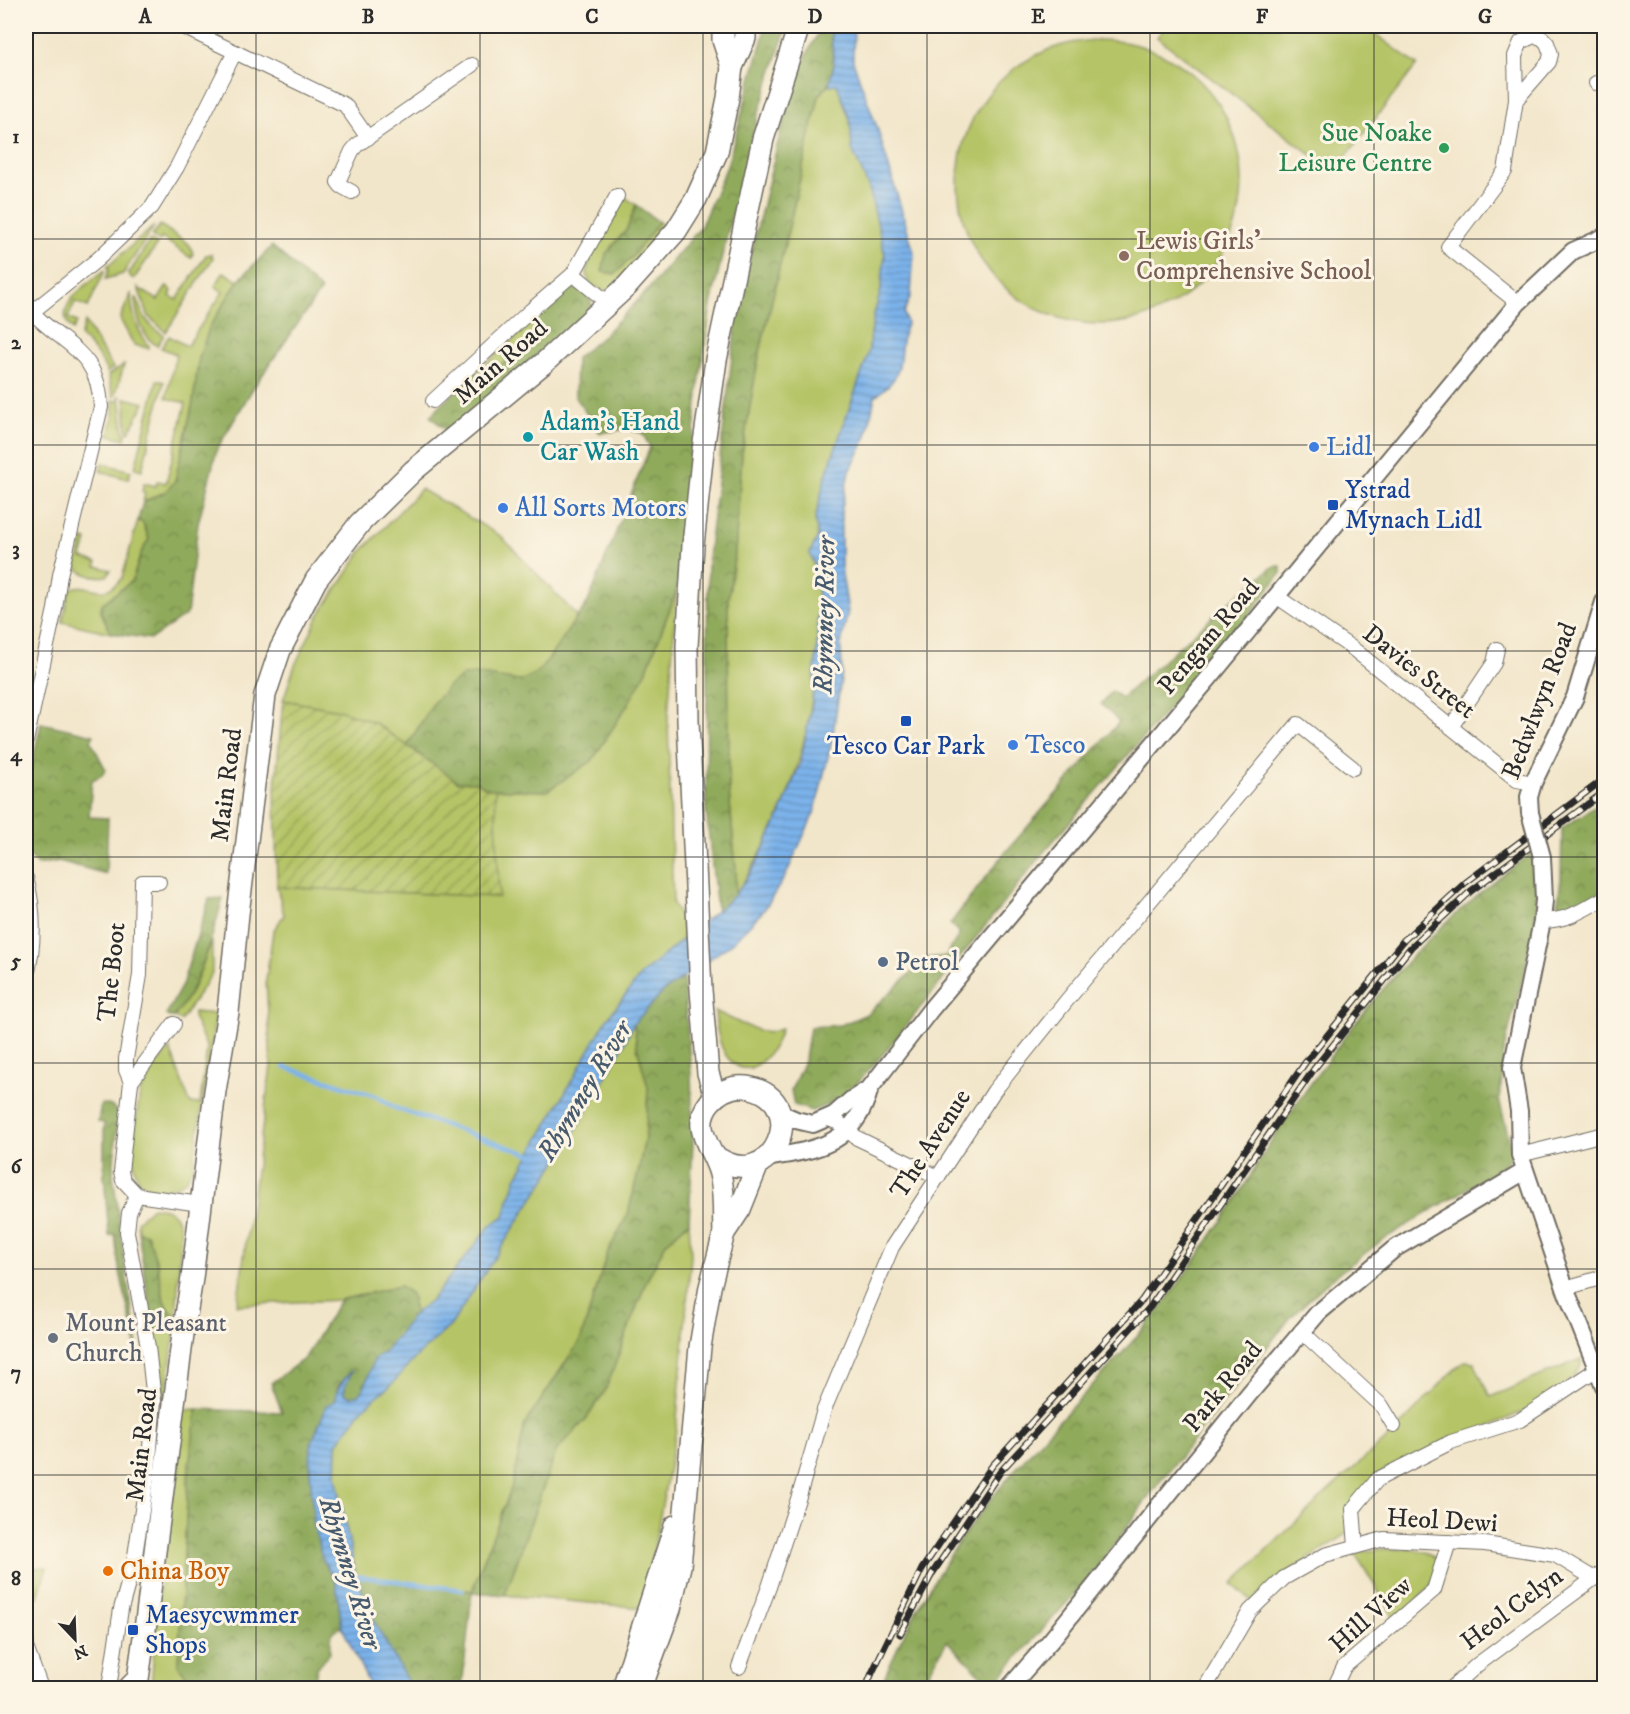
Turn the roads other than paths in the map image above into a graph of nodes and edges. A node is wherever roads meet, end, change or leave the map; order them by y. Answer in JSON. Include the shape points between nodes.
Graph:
{"nodes":[{"id":1,"x":181,"y":26,"type":"edge"},
{"id":2,"x":723,"y":26,"type":"edge"},
{"id":3,"x":746,"y":26,"type":"edge"},
{"id":4,"x":799,"y":26,"type":"edge"},
{"id":5,"x":235,"y":52,"type":"junction"},
{"id":6,"x":472,"y":65,"type":"dead end"},
{"id":7,"x":732,"y":67,"type":"junction"},
{"id":8,"x":1516,"y":100,"type":"dead end"},
{"id":9,"x":368,"y":138,"type":"junction"},
{"id":10,"x":352,"y":192,"type":"dead end"},
{"id":11,"x":617,"y":196,"type":"dead end"},
{"id":12,"x":1605,"y":237,"type":"edge"},
{"id":13,"x":573,"y":274,"type":"junction"},
{"id":14,"x":608,"y":303,"type":"junction"},
{"id":15,"x":1518,"y":303,"type":"junction"},
{"id":16,"x":29,"y":314,"type":"edge"},
{"id":17,"x":433,"y":401,"type":"dead end"},
{"id":18,"x":1276,"y":596,"type":"junction"},
{"id":19,"x":1605,"y":602,"type":"edge"},
{"id":20,"x":1497,"y":650,"type":"dead end"},
{"id":21,"x":1451,"y":727,"type":"junction"},
{"id":22,"x":26,"y":741,"type":"edge"},
{"id":23,"x":1353,"y":768,"type":"dead end"},
{"id":24,"x":1533,"y":783,"type":"junction"},
{"id":25,"x":26,"y":878,"type":"edge"},
{"id":26,"x":159,"y":882,"type":"dead end"},
{"id":27,"x":1605,"y":898,"type":"edge"},
{"id":28,"x":1542,"y":921,"type":"junction"},
{"id":29,"x":26,"y":979,"type":"edge"},
{"id":30,"x":174,"y":1024,"type":"dead end"},
{"id":31,"x":131,"y":1082,"type":"junction"},
{"id":32,"x":870,"y":1088,"type":"junction"},
{"id":33,"x":715,"y":1096,"type":"junction"},
{"id":34,"x":780,"y":1113,"type":"junction"},
{"id":35,"x":826,"y":1118,"type":"junction"},
{"id":36,"x":847,"y":1130,"type":"junction"},
{"id":37,"x":1605,"y":1134,"type":"edge"},
{"id":38,"x":712,"y":1154,"type":"junction"},
{"id":39,"x":762,"y":1161,"type":"junction"},
{"id":40,"x":1522,"y":1163,"type":"junction"},
{"id":41,"x":938,"y":1177,"type":"junction"},
{"id":42,"x":137,"y":1196,"type":"junction"},
{"id":43,"x":200,"y":1204,"type":"junction"},
{"id":44,"x":724,"y":1233,"type":"junction"},
{"id":45,"x":1605,"y":1277,"type":"edge"},
{"id":46,"x":1565,"y":1288,"type":"junction"},
{"id":47,"x":1301,"y":1331,"type":"junction"},
{"id":48,"x":1598,"y":1369,"type":"junction"},
{"id":49,"x":1605,"y":1386,"type":"edge"},
{"id":50,"x":1394,"y":1426,"type":"dead end"},
{"id":51,"x":689,"y":1464,"type":"junction"},
{"id":52,"x":1449,"y":1542,"type":"junction"},
{"id":53,"x":1356,"y":1546,"type":"junction"},
{"id":54,"x":1599,"y":1575,"type":"edge"},
{"id":55,"x":26,"y":1636,"type":"edge"},
{"id":56,"x":113,"y":1655,"type":"junction"},
{"id":57,"x":739,"y":1667,"type":"dead end"},
{"id":58,"x":138,"y":1679,"type":"edge"},
{"id":59,"x":41,"y":1689,"type":"edge"},
{"id":60,"x":109,"y":1689,"type":"edge"},
{"id":61,"x":623,"y":1689,"type":"edge"},
{"id":62,"x":641,"y":1689,"type":"edge"},
{"id":63,"x":1009,"y":1689,"type":"edge"},
{"id":64,"x":1205,"y":1689,"type":"edge"},
{"id":65,"x":1334,"y":1689,"type":"edge"},
{"id":66,"x":1452,"y":1689,"type":"edge"}],
"edges":[{"from":1,"to":5,"type":"street"},
{"from":2,"to":7,"type":"main road","via":[[723,40]]},
{"from":3,"to":7,"type":"main road"},
{"from":4,"to":33,"type":"main road","via":[[763,139],[718,349],[702,450],[687,646],[688,721],[701,990],[708,1072]]},
{"from":5,"to":9,"type":"street","via":[[345,105]]},
{"from":5,"to":16,"type":"street","via":[[192,139],[152,207],[98,260]]},
{"from":6,"to":9,"type":"street"},
{"from":7,"to":14,"type":"main road","name":"Main Road","via":[[721,139],[696,199],[676,231]]},
{"from":8,"to":15,"type":"street","via":[[1505,171],[1448,247]]},
{"from":9,"to":10,"type":"street","via":[[352,151],[339,176],[341,186]]},
{"from":11,"to":13,"type":"street"},
{"from":12,"to":15,"type":"street","name":"Pengam Road","via":[[1573,251]]},
{"from":13,"to":14,"type":"street"},
{"from":13,"to":17,"type":"street"},
{"from":14,"to":43,"type":"main road","name":"Main Road","via":[[545,362],[413,471],[360,523],[316,580],[280,650],[265,695],[228,1012]]},
{"from":15,"to":18,"type":"street","name":"Pengam Road"},
{"from":16,"to":22,"type":"street","via":[[87,359],[100,391],[101,408],[60,575]]},
{"from":18,"to":21,"type":"street","name":"Davies Street","via":[[1352,648]]},
{"from":18,"to":32,"type":"street","name":"Pengam Road","via":[[931,1009]]},
{"from":19,"to":24,"type":"street","name":"Bedwlwyn Road","via":[[1575,696]]},
{"from":20,"to":21,"type":"street","via":[[1494,663]]},
{"from":21,"to":24,"type":"street","name":"Davies Street","via":[[1517,780]]},
{"from":23,"to":41,"type":"street","name":"The Avenue","via":[[1298,724],[994,1091]]},
{"from":24,"to":28,"type":"street","name":"Bedwlwyn Road","bridge":true,"via":[[1530,813],[1542,857]]},
{"from":25,"to":29,"type":"street","via":[[32,932]]},
{"from":26,"to":31,"type":"street","name":"The Boot","via":[[142,882],[140,975],[126,1059]]},
{"from":27,"to":28,"type":"street","via":[[1560,920]]},
{"from":28,"to":40,"type":"street","name":"Bedwlwyn Road","via":[[1512,1068]]},
{"from":30,"to":31,"type":"street"},
{"from":31,"to":42,"type":"street","via":[[121,1172]]},
{"from":32,"to":35,"type":"street","name":"Pengam Road"},
{"from":32,"to":36,"type":"street","name":"Pengam Road","via":[[865,1109]]},
{"from":33,"to":34,"type":"main road","via":[[741,1086],[754,1088],[766,1094]]},
{"from":33,"to":38,"type":"main road","via":[[702,1117],[703,1136]]},
{"from":34,"to":35,"type":"street","via":[[813,1124]]},
{"from":34,"to":39,"type":"main road","via":[[781,1136]]},
{"from":35,"to":36,"type":"street"},
{"from":36,"to":39,"type":"street","name":"Pengam Road","via":[[820,1148]]},
{"from":36,"to":41,"type":"street"},
{"from":37,"to":40,"type":"street"},
{"from":38,"to":39,"type":"main road","via":[[721,1161],[745,1167]]},
{"from":38,"to":44,"type":"main road","via":[[722,1185]]},
{"from":39,"to":44,"type":"main road"},
{"from":40,"to":46,"type":"street"},
{"from":40,"to":47,"type":"street","name":"Park Road","via":[[1394,1249]]},
{"from":41,"to":57,"type":"street","name":"The Avenue","via":[[892,1247],[824,1410],[796,1506]]},
{"from":42,"to":43,"type":"street"},
{"from":42,"to":56,"type":"street","name":"Main Road","via":[[129,1213],[127,1232],[154,1400],[134,1562]]},
{"from":43,"to":58,"type":"main road","name":"Main Road"},
{"from":44,"to":51,"type":"main road","via":[[700,1347]]},
{"from":45,"to":46,"type":"street"},
{"from":46,"to":48,"type":"street"},
{"from":47,"to":50,"type":"street","via":[[1382,1406]]},
{"from":47,"to":63,"type":"street","name":"Park Road"},
{"from":48,"to":49,"type":"street"},
{"from":48,"to":53,"type":"street","via":[[1520,1420],[1451,1442],[1378,1479],[1353,1509]]},
{"from":51,"to":61,"type":"main road","via":[[677,1520]]},
{"from":51,"to":62,"type":"main road","via":[[680,1566],[670,1609]]},
{"from":52,"to":53,"type":"street","name":"Heol Dewi","via":[[1384,1539]]},
{"from":52,"to":54,"type":"street","name":"Heol Dewi","via":[[1555,1555]]},
{"from":52,"to":65,"type":"street","name":"Hill View","via":[[1434,1590],[1344,1667]]},
{"from":53,"to":64,"type":"street","name":"Heol Dewi","via":[[1324,1555],[1284,1578],[1250,1611]]},
{"from":54,"to":66,"type":"street","name":"Heol Celyn","via":[[1477,1665]]},
{"from":55,"to":59,"type":"street"},
{"from":56,"to":58,"type":"street"},
{"from":56,"to":60,"type":"street","name":"Main Road"}]}
